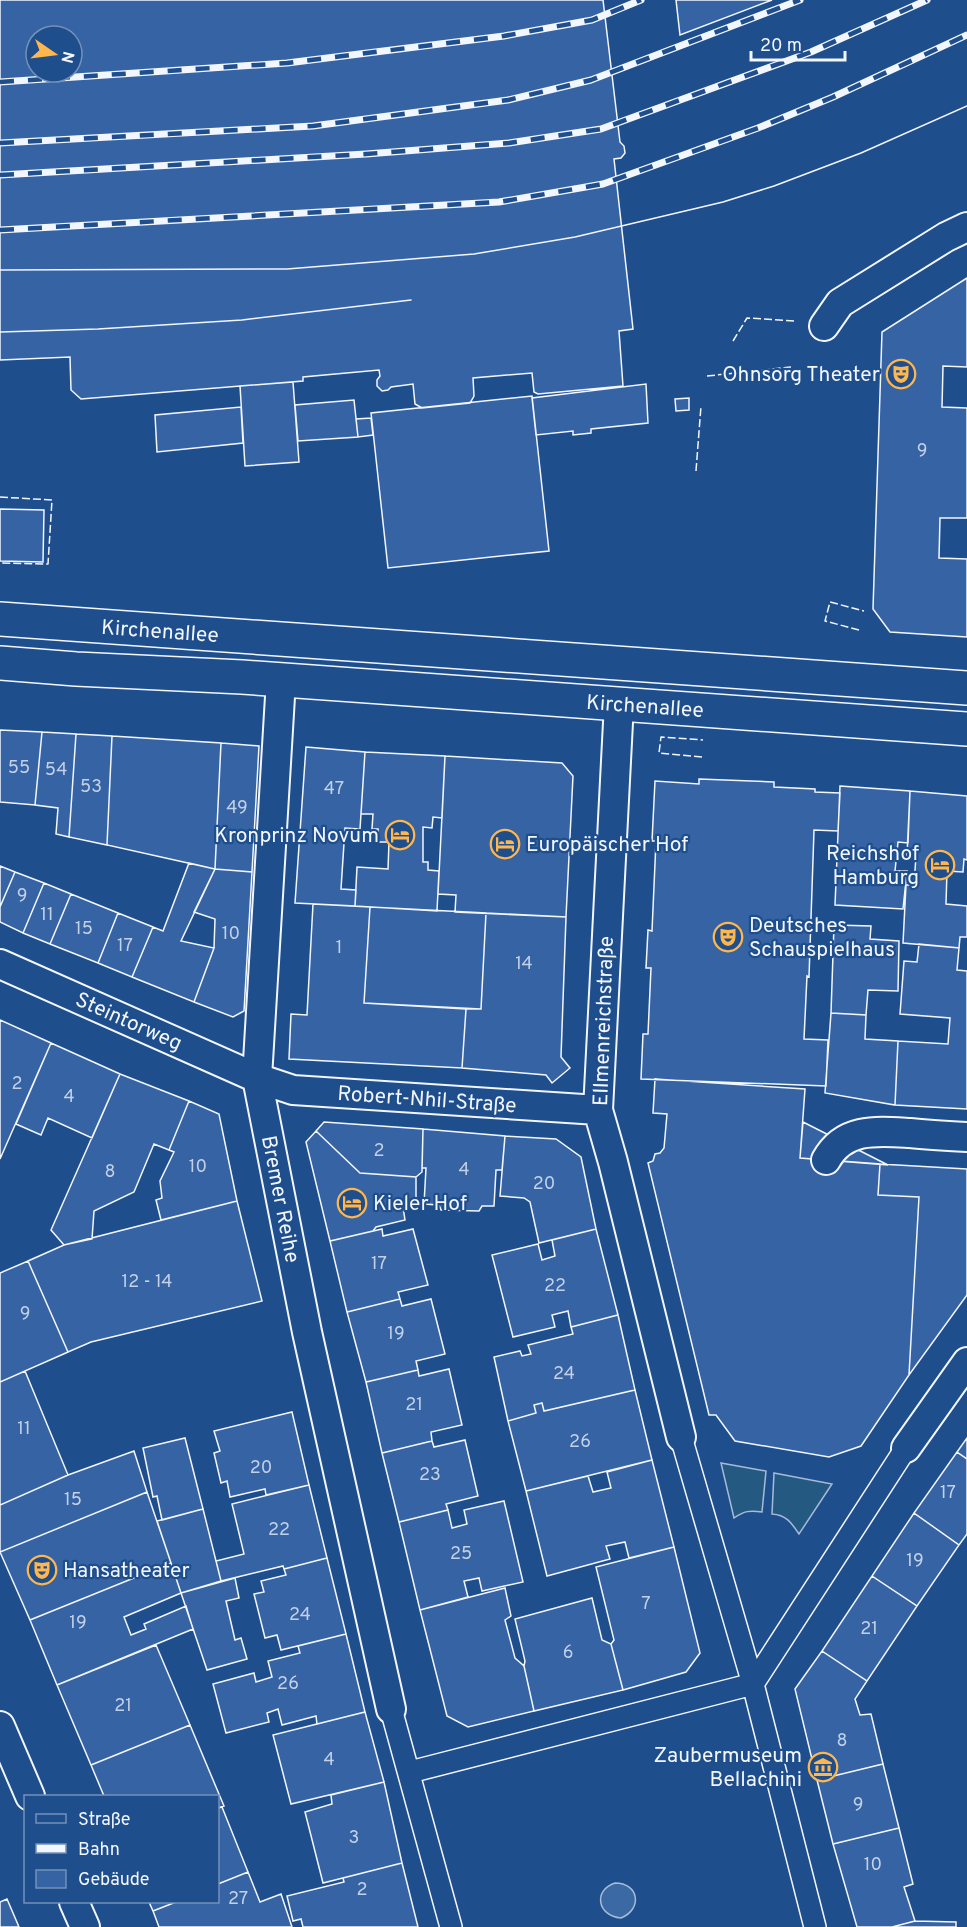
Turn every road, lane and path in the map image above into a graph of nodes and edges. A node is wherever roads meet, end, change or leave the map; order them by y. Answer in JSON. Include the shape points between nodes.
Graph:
{"nodes":[{"id":1,"x":967,"y":227,"type":"edge"},
{"id":2,"x":824,"y":326,"type":"dead end"},
{"id":3,"x":0,"y":619,"type":"edge"},
{"id":4,"x":357,"y":645,"type":"junction"},
{"id":5,"x":0,"y":663,"type":"edge"},
{"id":6,"x":281,"y":680,"type":"junction"},
{"id":7,"x":323,"y":683,"type":"junction"},
{"id":8,"x":967,"y":688,"type":"edge"},
{"id":9,"x":619,"y":704,"type":"junction"},
{"id":10,"x":967,"y":729,"type":"edge"},
{"id":11,"x":0,"y":964,"type":"edge"},
{"id":12,"x":257,"y":1078,"type":"junction"},
{"id":13,"x":598,"y":1110,"type":"junction"},
{"id":14,"x":967,"y":1137,"type":"edge"},
{"id":15,"x":826,"y":1160,"type":"dead end"},
{"id":16,"x":967,"y":1362,"type":"edge"},
{"id":17,"x":681,"y":1437,"type":"joint"},
{"id":18,"x":906,"y":1448,"type":"joint"},
{"id":19,"x":753,"y":1684,"type":"junction"},
{"id":20,"x":391,"y":1709,"type":"joint"},
{"id":21,"x":0,"y":1726,"type":"edge"},
{"id":22,"x":410,"y":1772,"type":"junction"},
{"id":23,"x":29,"y":1795,"type":"edge"},
{"id":24,"x":74,"y":1903,"type":"edge"},
{"id":25,"x":85,"y":1927,"type":"edge"},
{"id":26,"x":451,"y":1927,"type":"edge"},
{"id":27,"x":815,"y":1927,"type":"edge"}],
"edges":[{"from":1,"to":2,"type":"street","via":[[840,303]]},
{"from":3,"to":4,"type":"street","name":"Kirchenallee"},
{"from":4,"to":7,"type":"street","via":[[343,674]]},
{"from":4,"to":8,"type":"street","name":"Kirchenallee"},
{"from":5,"to":6,"type":"street","name":"Kirchenallee"},
{"from":6,"to":7,"type":"street","name":"Kirchenallee"},
{"from":6,"to":12,"type":"street","name":"Bremer Reihe"},
{"from":7,"to":9,"type":"street","name":"Kirchenallee"},
{"from":9,"to":10,"type":"street","name":"Kirchenallee"},
{"from":9,"to":13,"type":"street","name":"Ellmenreichstraße"},
{"from":11,"to":12,"type":"street","name":"Steintorweg"},
{"from":12,"to":13,"type":"street","name":"Robert-Nhil-Straße","via":[[293,1090]]},
{"from":12,"to":20,"type":"street","name":"Bremer Reihe","via":[[307,1332]]},
{"from":13,"to":17,"type":"street","name":"Ellmenreichstraße"},
{"from":14,"to":15,"type":"street","via":[[862,1133],[839,1143]]},
{"from":16,"to":18,"type":"street"},
{"from":17,"to":19,"type":"street"},
{"from":18,"to":19,"type":"street"},
{"from":19,"to":22,"type":"street"},
{"from":19,"to":27,"type":"street"},
{"from":20,"to":22,"type":"street"},
{"from":21,"to":23,"type":"street"},
{"from":22,"to":26,"type":"street"},
{"from":24,"to":25,"type":"street"}]}
